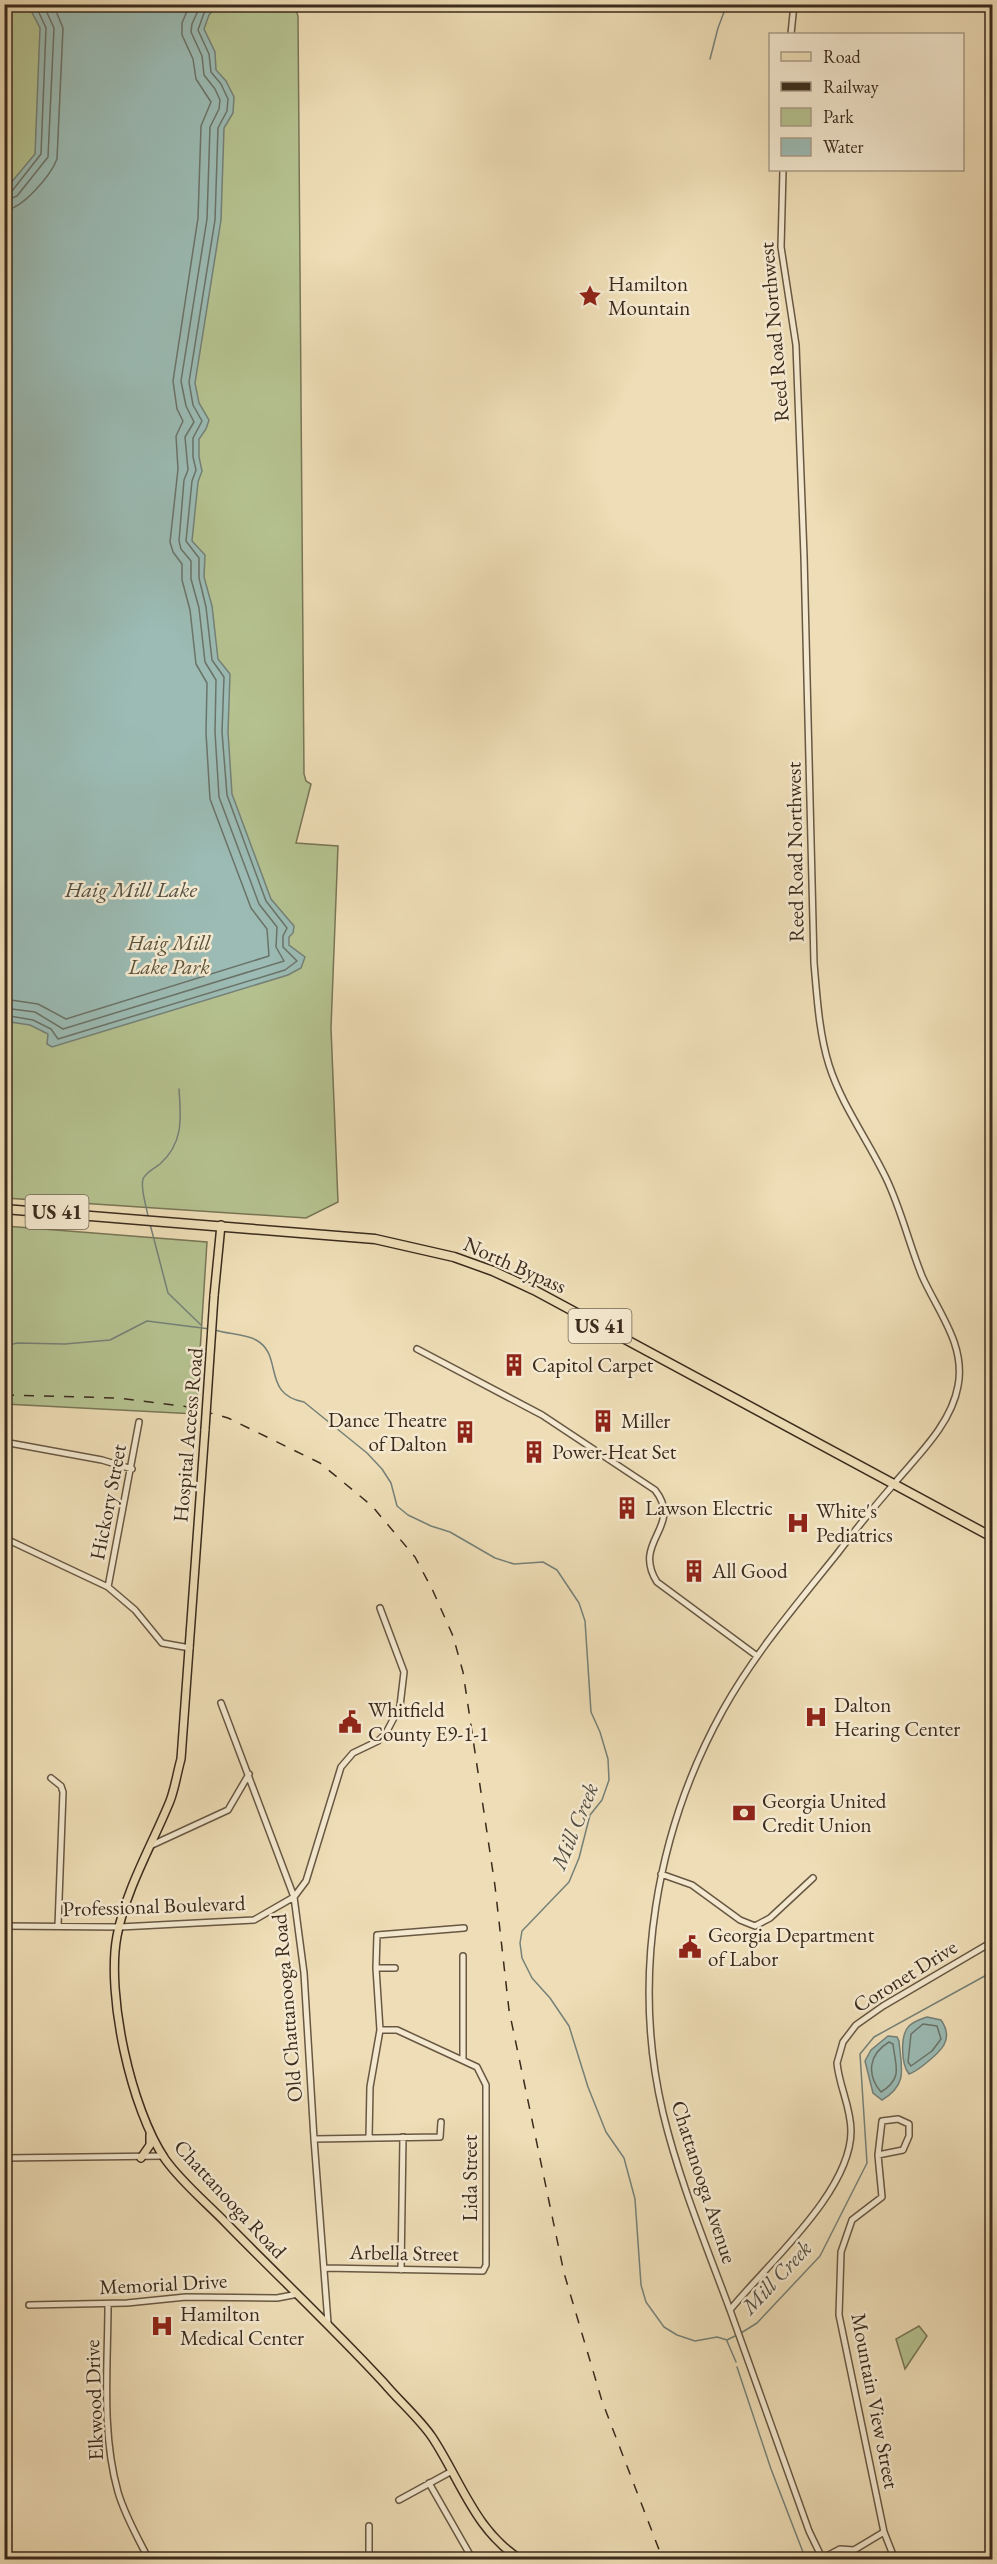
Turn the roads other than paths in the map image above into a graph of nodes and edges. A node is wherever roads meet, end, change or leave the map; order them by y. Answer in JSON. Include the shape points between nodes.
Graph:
{"nodes":[{"id":1,"x":794,"y":4,"type":"edge"},
{"id":2,"x":791,"y":33,"type":"edge"},
{"id":3,"x":783,"y":171,"type":"edge"},
{"id":4,"x":4,"y":1209,"type":"edge"},
{"id":5,"x":221,"y":1225,"type":"junction"},
{"id":6,"x":417,"y":1349,"type":"dead end"},
{"id":7,"x":139,"y":1422,"type":"dead end"},
{"id":8,"x":4,"y":1442,"type":"edge"},
{"id":9,"x":132,"y":1469,"type":"junction"},
{"id":10,"x":894,"y":1484,"type":"junction"},
{"id":11,"x":993,"y":1537,"type":"edge"},
{"id":12,"x":4,"y":1538,"type":"edge"},
{"id":13,"x":108,"y":1587,"type":"junction"},
{"id":14,"x":380,"y":1608,"type":"dead end"},
{"id":15,"x":190,"y":1648,"type":"junction"},
{"id":16,"x":757,"y":1656,"type":"junction"},
{"id":17,"x":221,"y":1703,"type":"dead end"},
{"id":18,"x":249,"y":1774,"type":"junction"},
{"id":19,"x":51,"y":1778,"type":"dead end"},
{"id":20,"x":152,"y":1845,"type":"junction"},
{"id":21,"x":662,"y":1874,"type":"junction"},
{"id":22,"x":813,"y":1878,"type":"dead end"},
{"id":23,"x":294,"y":1897,"type":"junction"},
{"id":24,"x":4,"y":1926,"type":"edge"},
{"id":25,"x":58,"y":1926,"type":"junction"},
{"id":26,"x":120,"y":1927,"type":"junction"},
{"id":27,"x":464,"y":1928,"type":"dead end"},
{"id":28,"x":993,"y":1942,"type":"edge"},
{"id":29,"x":463,"y":1956,"type":"dead end"},
{"id":30,"x":376,"y":1968,"type":"junction"},
{"id":31,"x":395,"y":1968,"type":"dead end"},
{"id":32,"x":380,"y":2030,"type":"junction"},
{"id":33,"x":463,"y":2060,"type":"junction"},
{"id":34,"x":441,"y":2122,"type":"dead end"},
{"id":35,"x":149,"y":2129,"type":"junction"},
{"id":36,"x":403,"y":2137,"type":"junction"},
{"id":37,"x":369,"y":2138,"type":"junction"},
{"id":38,"x":314,"y":2139,"type":"junction"},
{"id":39,"x":878,"y":2155,"type":"junction"},
{"id":40,"x":164,"y":2157,"type":"junction"},
{"id":41,"x":4,"y":2158,"type":"edge"},
{"id":42,"x":141,"y":2158,"type":"junction"},
{"id":43,"x":324,"y":2268,"type":"junction"},
{"id":44,"x":401,"y":2270,"type":"junction"},
{"id":45,"x":483,"y":2271,"type":"joint"},
{"id":46,"x":298,"y":2294,"type":"junction"},
{"id":47,"x":108,"y":2304,"type":"junction"},
{"id":48,"x":29,"y":2305,"type":"dead end"},
{"id":49,"x":730,"y":2310,"type":"junction"},
{"id":50,"x":328,"y":2323,"type":"junction"},
{"id":51,"x":452,"y":2471,"type":"junction"},
{"id":52,"x":429,"y":2483,"type":"junction"},
{"id":53,"x":399,"y":2500,"type":"dead end"},
{"id":54,"x":369,"y":2526,"type":"dead end"},
{"id":55,"x":884,"y":2532,"type":"junction"},
{"id":56,"x":511,"y":2556,"type":"edge"},
{"id":57,"x":149,"y":2559,"type":"edge"},
{"id":58,"x":369,"y":2559,"type":"edge"},
{"id":59,"x":473,"y":2559,"type":"edge"},
{"id":60,"x":522,"y":2559,"type":"edge"},
{"id":61,"x":823,"y":2559,"type":"edge"},
{"id":62,"x":895,"y":2559,"type":"edge"}],
"edges":[{"from":1,"to":2,"type":"street"},
{"from":3,"to":10,"type":"street","name":"Reed Road Northwest","via":[[781,247],[796,345],[818,1004],[826,1055],[838,1089],[886,1177],[959,1359],[953,1404],[933,1437]]},
{"from":4,"to":5,"type":"highway","name":"North Bypass","number":"US 41"},
{"from":5,"to":10,"type":"highway","name":"North Bypass","number":"US 41","via":[[375,1239],[421,1248],[494,1271]]},
{"from":5,"to":15,"type":"main road","name":"Hospital Access Road","bridge":true},
{"from":6,"to":16,"type":"street","via":[[542,1415],[655,1490],[663,1502],[664,1519],[649,1553],[653,1576]]},
{"from":7,"to":9,"type":"street","name":"Hickory Street"},
{"from":8,"to":9,"type":"street"},
{"from":9,"to":13,"type":"street","name":"Hickory Street"},
{"from":10,"to":11,"type":"highway","name":"North Bypass","number":"US 41"},
{"from":10,"to":16,"type":"street","name":"Chattanooga Avenue"},
{"from":12,"to":13,"type":"street"},
{"from":13,"to":15,"type":"street","via":[[135,1610],[162,1643]]},
{"from":14,"to":23,"type":"street","name":"Professional Boulevard","via":[[404,1672],[400,1706],[387,1733],[353,1754],[341,1767],[306,1881]]},
{"from":15,"to":20,"type":"main road","name":"Chattanooga Road","via":[[181,1760],[171,1799]]},
{"from":16,"to":21,"type":"street","name":"Chattanooga Avenue","via":[[724,1708],[695,1768]]},
{"from":17,"to":18,"type":"street","name":"Old Chattanooga Road"},
{"from":18,"to":20,"type":"street","via":[[228,1810]]},
{"from":18,"to":23,"type":"street","name":"Old Chattanooga Road"},
{"from":19,"to":25,"type":"street","via":[[63,1792]]},
{"from":20,"to":26,"type":"main road","name":"Chattanooga Road"},
{"from":21,"to":22,"type":"street","via":[[692,1885],[740,1920],[755,1926],[770,1918]]},
{"from":21,"to":49,"type":"street","name":"Chattanooga Avenue","via":[[650,1962],[657,2086],[680,2172]]},
{"from":23,"to":26,"type":"street","name":"Professional Boulevard","via":[[254,1920]]},
{"from":23,"to":38,"type":"street","name":"Old Chattanooga Road","via":[[304,1973]]},
{"from":24,"to":25,"type":"street","name":"Professional Boulevard"},
{"from":25,"to":26,"type":"street","name":"Professional Boulevard"},
{"from":26,"to":35,"type":"main road","name":"Chattanooga Road","via":[[114,1978],[117,2012],[135,2092]]},
{"from":27,"to":30,"type":"street","via":[[377,1935]]},
{"from":28,"to":49,"type":"street","name":"Coronet Drive","via":[[883,2006],[848,2034],[837,2063],[851,2131],[844,2165],[825,2198]]},
{"from":29,"to":33,"type":"street"},
{"from":30,"to":31,"type":"street"},
{"from":30,"to":32,"type":"street"},
{"from":32,"to":33,"type":"street","via":[[397,2030]]},
{"from":32,"to":37,"type":"street","via":[[370,2087]]},
{"from":33,"to":45,"type":"street","name":"Lida Street","via":[[477,2067],[486,2085]]},
{"from":34,"to":36,"type":"street","via":[[440,2137]]},
{"from":35,"to":40,"type":"main road","name":"Chattanooga Road"},
{"from":35,"to":42,"type":"main road","via":[[150,2145]]},
{"from":36,"to":37,"type":"street"},
{"from":36,"to":44,"type":"street"},
{"from":37,"to":38,"type":"street"},
{"from":38,"to":43,"type":"street","name":"Old Chattanooga Road"},
{"from":39,"to":39,"type":"street","name":"Mountain View Street","via":[[882,2121],[898,2119],[909,2124],[903,2150]]},
{"from":39,"to":55,"type":"street","name":"Mountain View Street","via":[[882,2197],[852,2220],[842,2252],[839,2315]]},
{"from":40,"to":42,"type":"street"},
{"from":40,"to":46,"type":"main road","name":"Chattanooga Road"},
{"from":41,"to":42,"type":"street"},
{"from":43,"to":44,"type":"street","name":"Arbella Street"},
{"from":43,"to":50,"type":"street","name":"Old Chattanooga Road"},
{"from":44,"to":45,"type":"street","name":"Arbella Street"},
{"from":46,"to":47,"type":"street","name":"Memorial Drive","via":[[277,2298],[160,2298]]},
{"from":46,"to":50,"type":"main road","name":"Chattanooga Road"},
{"from":47,"to":48,"type":"street","name":"Memorial Drive"},
{"from":47,"to":57,"type":"street","name":"Elkwood Drive","via":[[110,2455],[119,2494]]},
{"from":49,"to":61,"type":"street"},
{"from":50,"to":51,"type":"main road","name":"Chattanooga Road","via":[[431,2435]]},
{"from":51,"to":52,"type":"street"},
{"from":51,"to":56,"type":"main road","name":"Chattanooga Road","via":[[482,2523]]},
{"from":52,"to":53,"type":"street"},
{"from":52,"to":59,"type":"street"},
{"from":54,"to":58,"type":"street"},
{"from":55,"to":61,"type":"street","via":[[854,2550],[840,2549]]},
{"from":55,"to":62,"type":"street","name":"Mountain View Street"},
{"from":56,"to":60,"type":"main road","name":"Chattanooga Road"}]}
